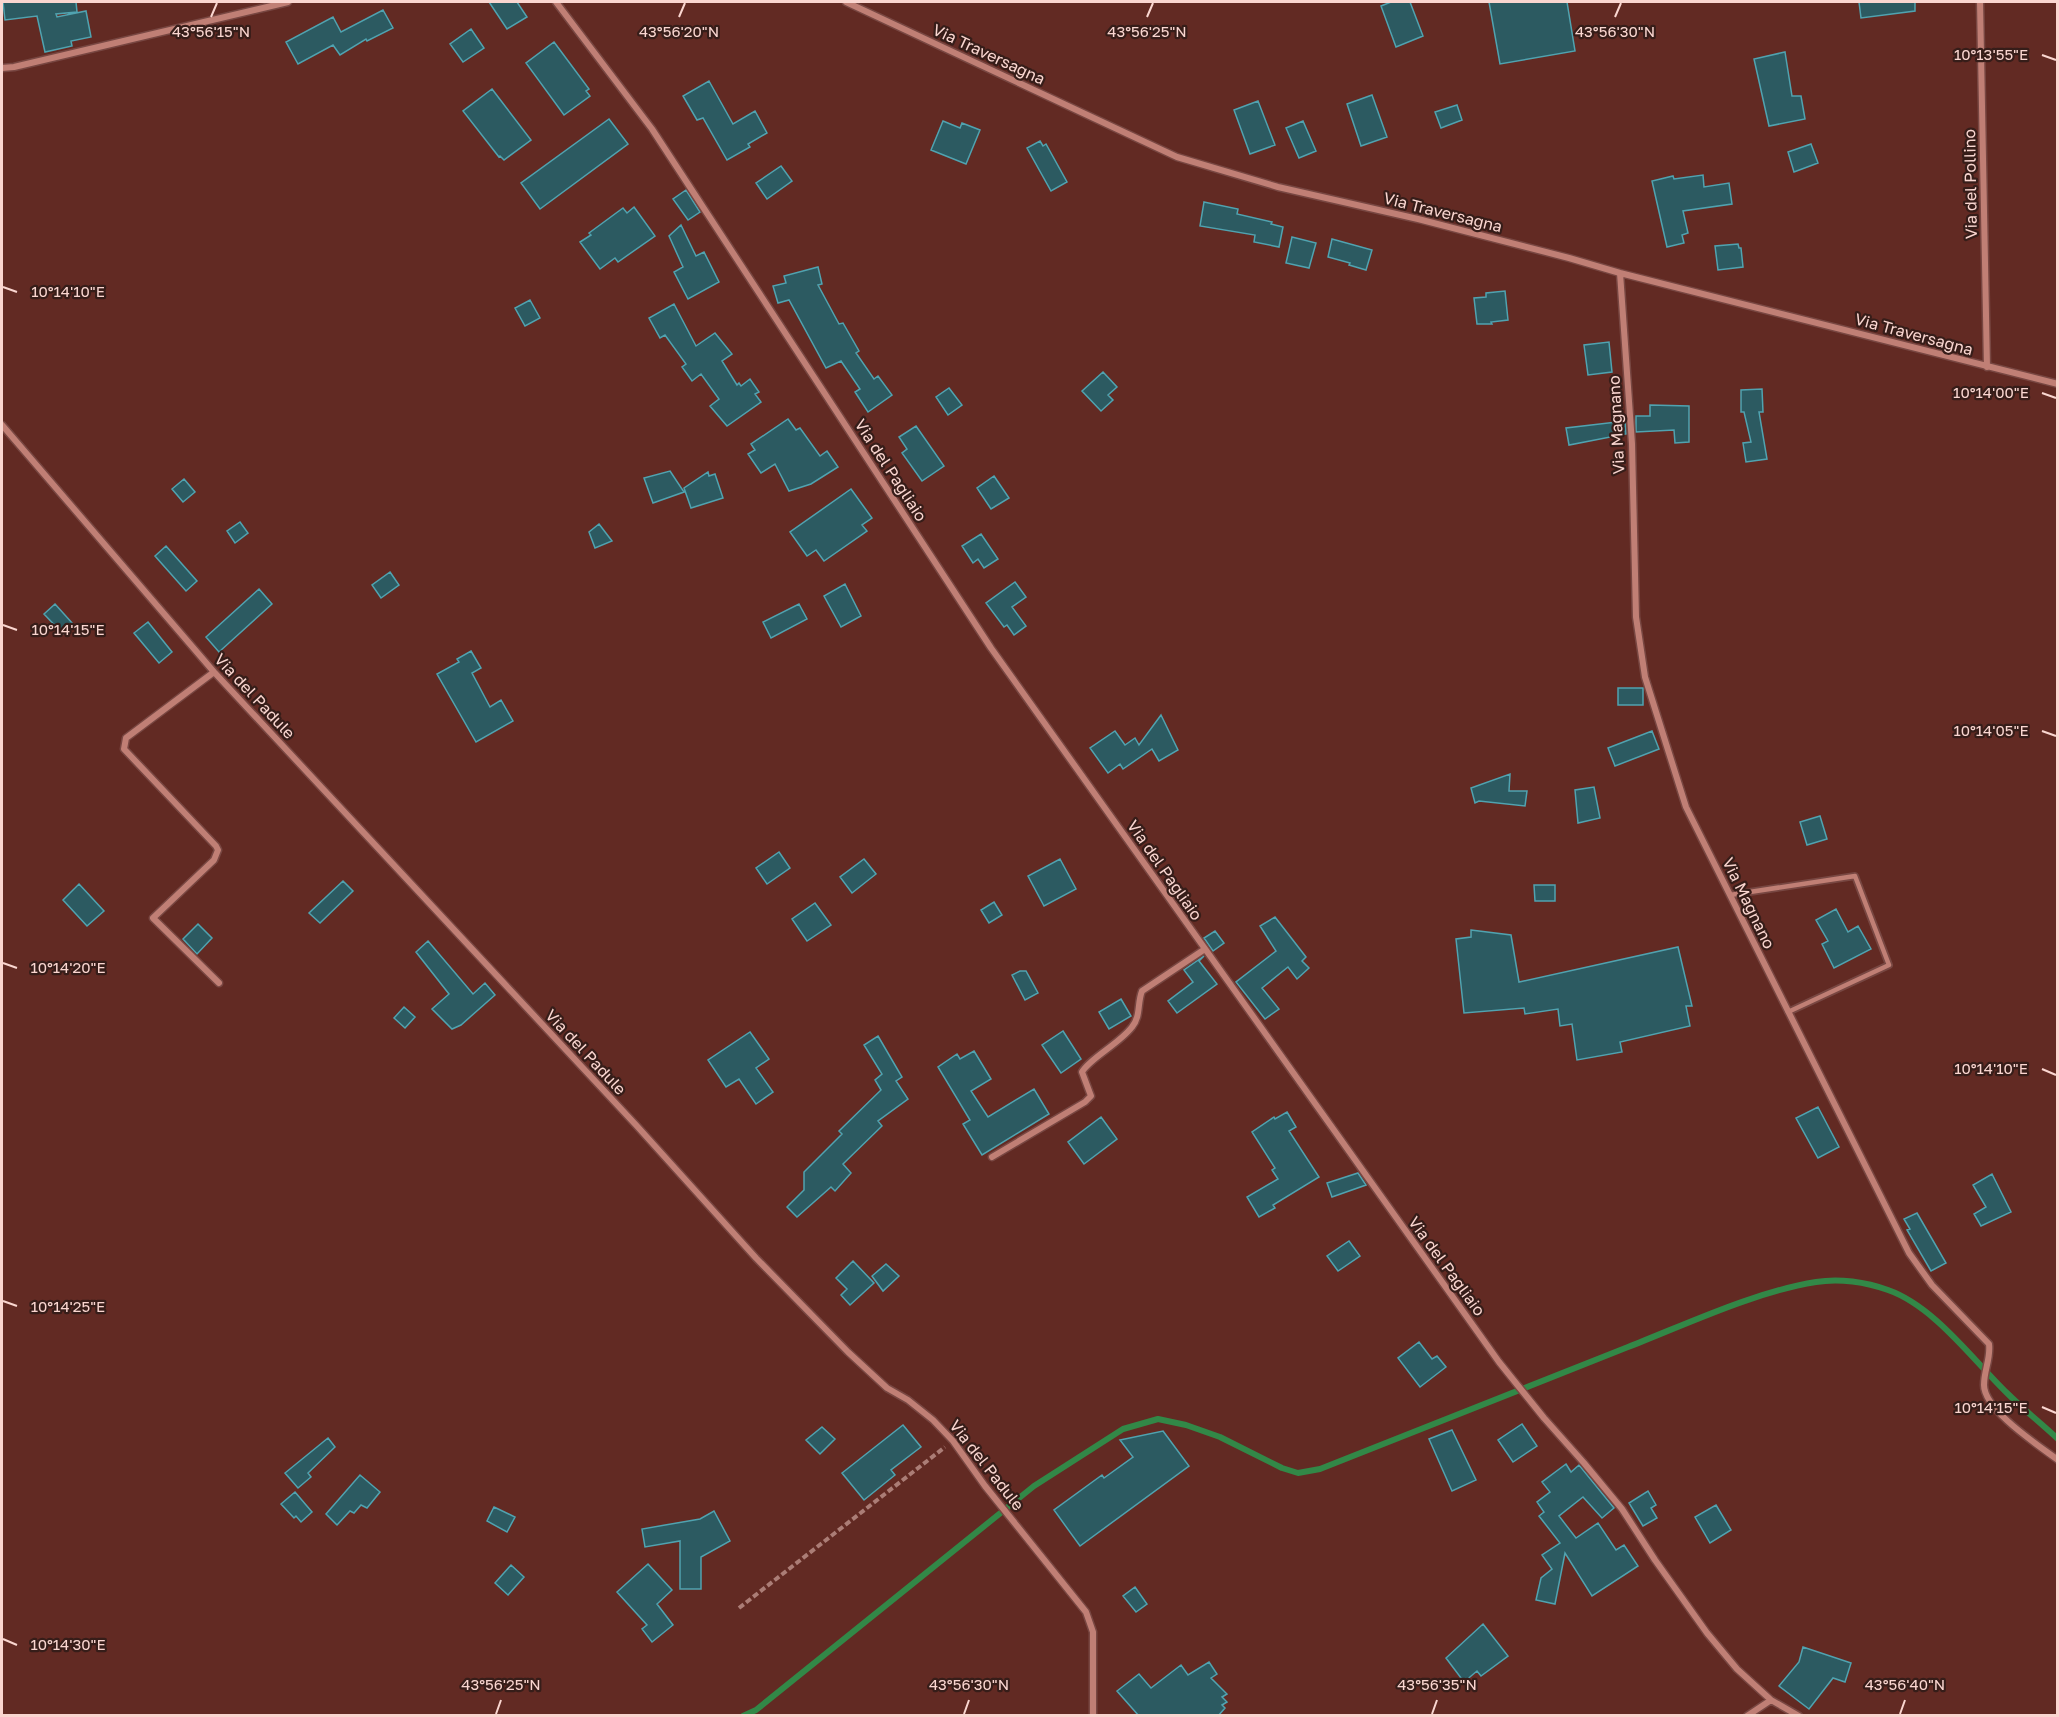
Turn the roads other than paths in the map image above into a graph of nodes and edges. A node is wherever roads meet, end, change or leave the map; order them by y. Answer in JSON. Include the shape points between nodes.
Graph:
{"nodes":[{"id":1,"x":288,"y":2,"type":"edge"},
{"id":2,"x":556,"y":2,"type":"edge"},
{"id":3,"x":846,"y":2,"type":"edge"},
{"id":4,"x":1980,"y":2,"type":"edge"},
{"id":5,"x":2,"y":68,"type":"edge"},
{"id":6,"x":1620,"y":273,"type":"junction"},
{"id":7,"x":1987,"y":367,"type":"junction"},
{"id":8,"x":2058,"y":384,"type":"edge"},
{"id":9,"x":2,"y":425,"type":"edge"},
{"id":10,"x":214,"y":672,"type":"junction"},
{"id":11,"x":1730,"y":895,"type":"junction"},
{"id":12,"x":1205,"y":949,"type":"junction"},
{"id":13,"x":219,"y":983,"type":"dead end"},
{"id":14,"x":1788,"y":1012,"type":"junction"},
{"id":15,"x":992,"y":1157,"type":"dead end"},
{"id":16,"x":2058,"y":1460,"type":"edge"},
{"id":17,"x":1771,"y":1700,"type":"junction"},
{"id":18,"x":1093,"y":1716,"type":"edge"},
{"id":19,"x":1747,"y":1716,"type":"edge"},
{"id":20,"x":1799,"y":1716,"type":"edge"}],
"edges":[{"from":1,"to":5,"type":"street"},
{"from":2,"to":12,"type":"street","name":"Via del Pagliaio","via":[[652,129],[991,648]]},
{"from":3,"to":6,"type":"street","name":"Via Traversagna","via":[[1177,157],[1278,187],[1418,219]]},
{"from":4,"to":7,"type":"street","name":"Via del Pollino"},
{"from":6,"to":7,"type":"street","name":"Via Traversagna"},
{"from":6,"to":11,"type":"street","name":"Via Magnano","via":[[1632,444],[1636,617],[1645,677],[1686,807]]},
{"from":7,"to":8,"type":"street","name":"Via Traversagna"},
{"from":9,"to":10,"type":"street","name":"Via del Padule"},
{"from":10,"to":13,"type":"street","via":[[126,738],[124,749],[218,850],[214,860],[153,918]]},
{"from":10,"to":18,"type":"street","name":"Via del Padule","via":[[756,1258],[848,1353],[887,1388],[933,1420],[953,1441],[1086,1612],[1093,1632]]},
{"from":11,"to":14,"type":"street","name":"Via Magnano"},
{"from":11,"to":14,"type":"lane","via":[[1855,876],[1888,964]]},
{"from":12,"to":15,"type":"street","via":[[1142,991],[1133,1026],[1082,1072],[1091,1096],[1085,1102]]},
{"from":12,"to":17,"type":"street","name":"Via del Pagliaio","via":[[1527,1397],[1622,1509],[1707,1633],[1737,1669]]},
{"from":14,"to":16,"type":"street","name":"Via Magnano","via":[[1909,1253],[1932,1285],[1989,1344],[1985,1382],[1997,1412]]},
{"from":17,"to":19,"type":"street"},
{"from":17,"to":20,"type":"street","name":"Via del Pagliaio"}]}
